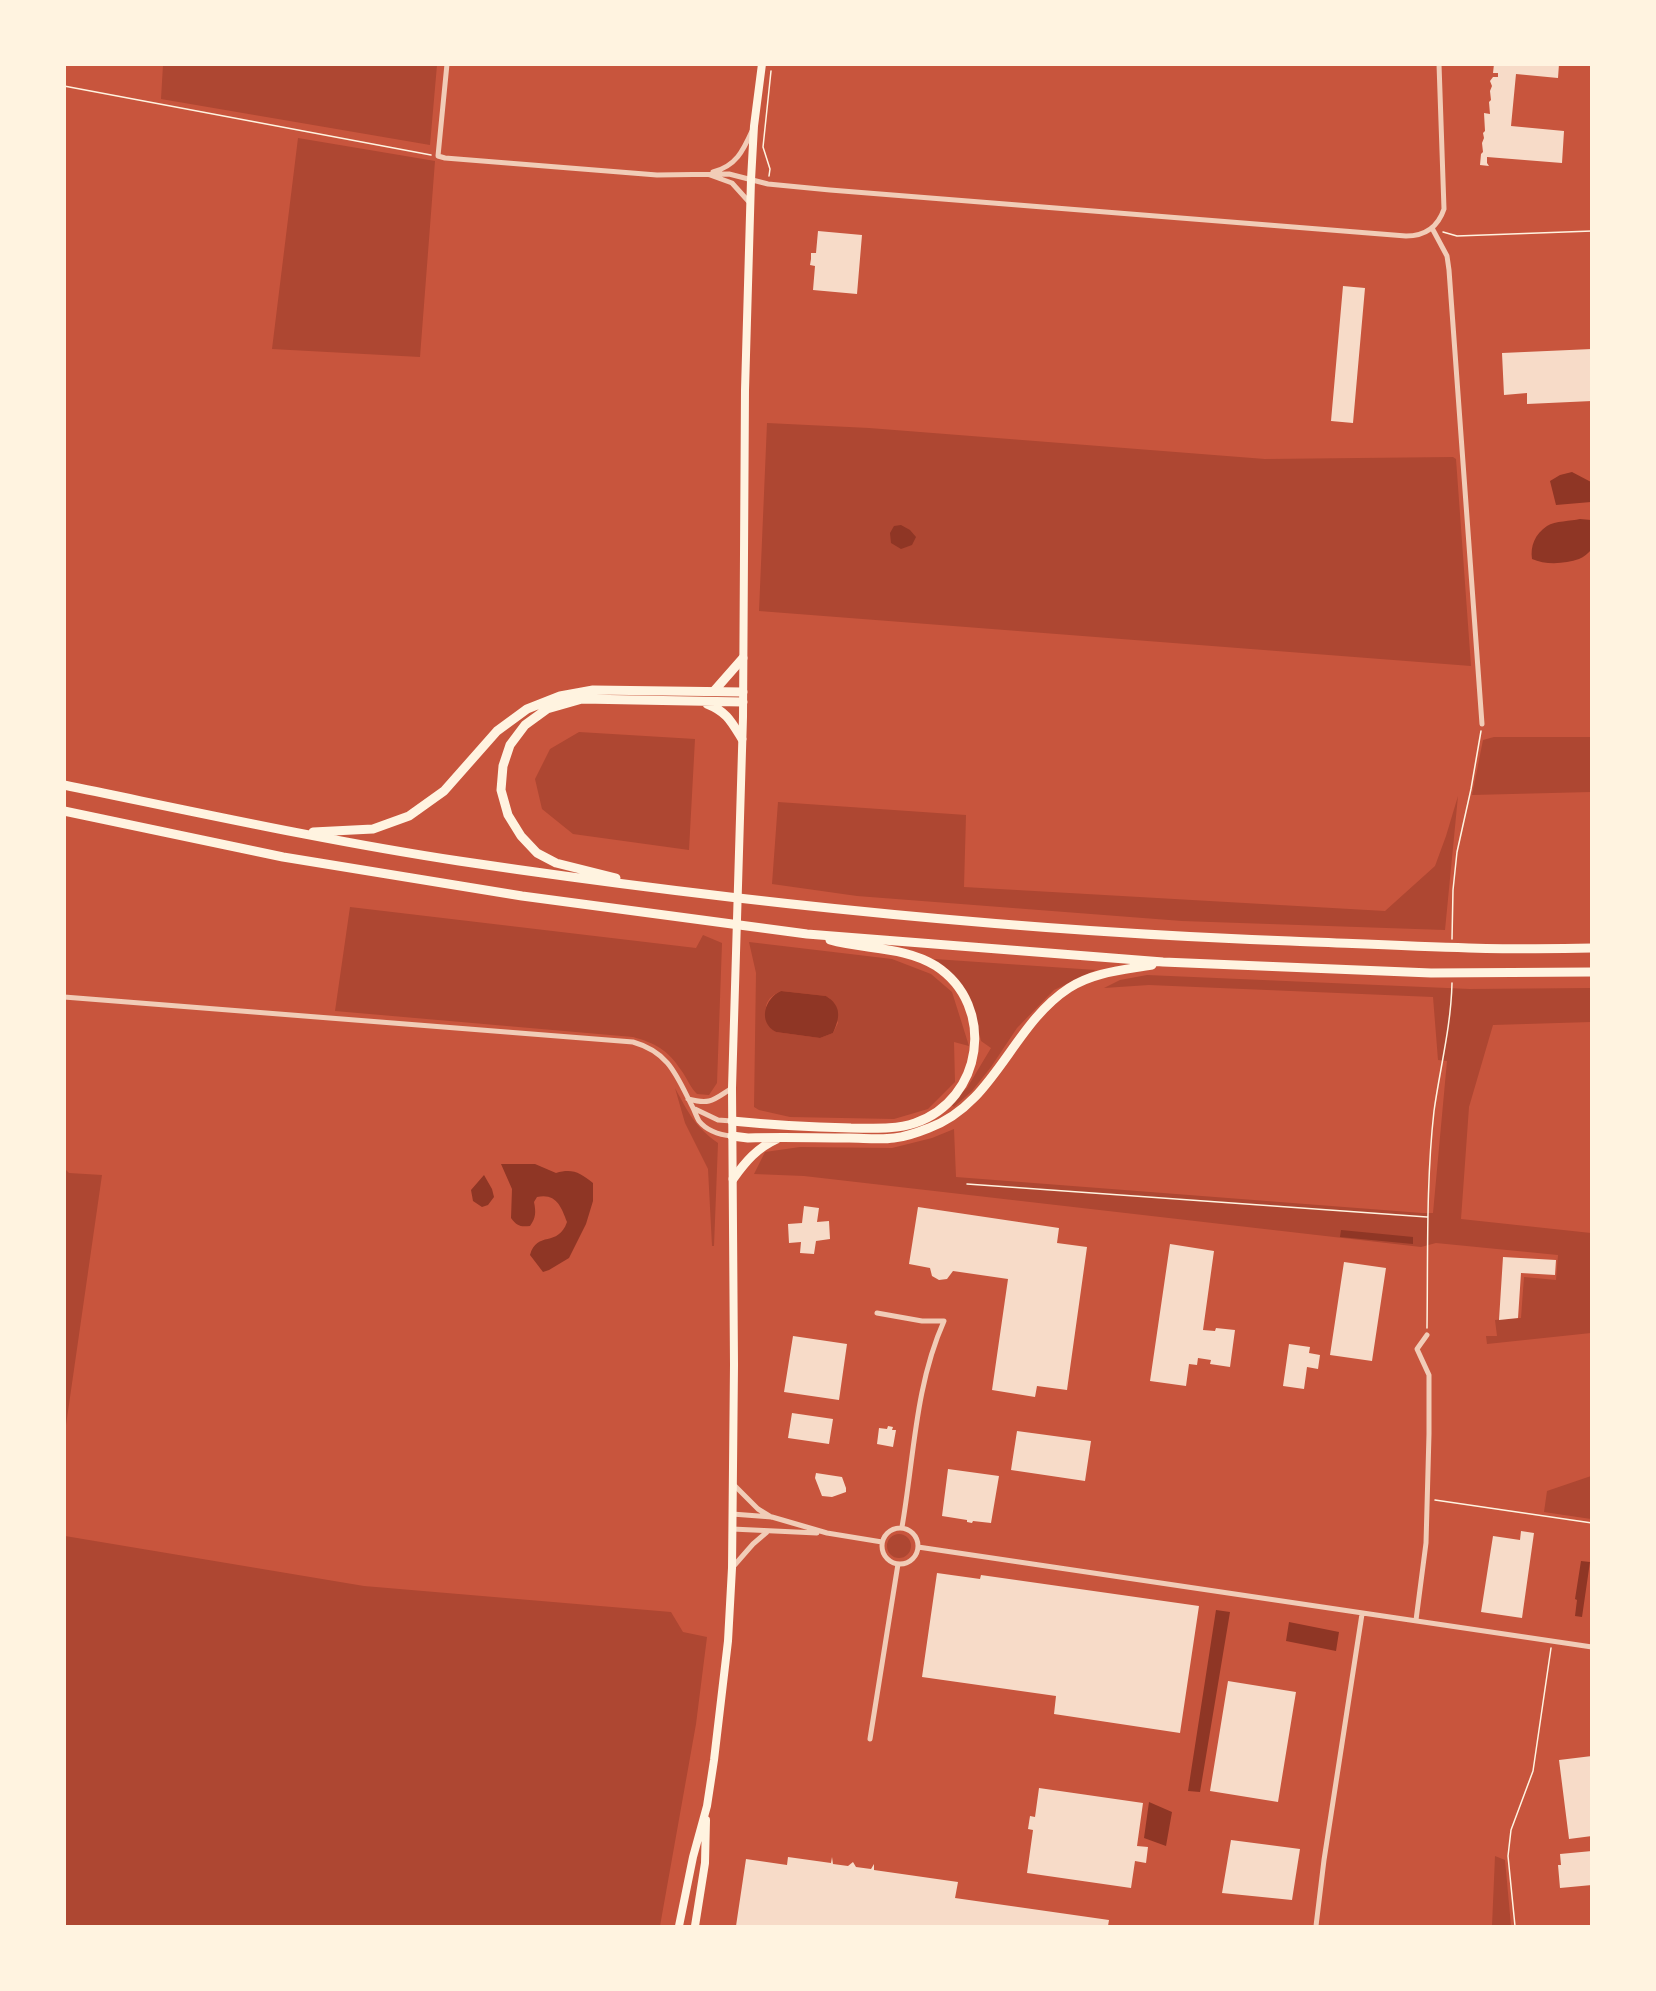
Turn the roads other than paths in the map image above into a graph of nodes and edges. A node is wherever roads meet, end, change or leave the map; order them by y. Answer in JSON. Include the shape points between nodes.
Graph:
{"nodes":[{"id":1,"x":447,"y":64,"type":"edge"},
{"id":2,"x":762,"y":64,"type":"edge"},
{"id":3,"x":1439,"y":64,"type":"edge"},
{"id":4,"x":754,"y":126,"type":"junction"},
{"id":5,"x":705,"y":174,"type":"junction"},
{"id":6,"x":751,"y":180,"type":"junction"},
{"id":7,"x":751,"y":205,"type":"junction"},
{"id":8,"x":1432,"y":228,"type":"junction"},
{"id":9,"x":743,"y":658,"type":"junction"},
{"id":10,"x":714,"y":691,"type":"junction"},
{"id":11,"x":743,"y":692,"type":"junction"},
{"id":12,"x":743,"y":702,"type":"junction"},
{"id":13,"x":702,"y":703,"type":"junction"},
{"id":14,"x":1482,"y":724,"type":"road end"},
{"id":15,"x":742,"y":739,"type":"junction"},
{"id":16,"x":64,"y":785,"type":"edge"},
{"id":17,"x":64,"y":812,"type":"edge"},
{"id":18,"x":295,"y":833,"type":"junction"},
{"id":19,"x":635,"y":885,"type":"junction"},
{"id":20,"x":807,"y":934,"type":"junction"},
{"id":21,"x":1592,"y":948,"type":"edge"},
{"id":22,"x":1163,"y":962,"type":"junction"},
{"id":23,"x":1592,"y":972,"type":"edge"},
{"id":24,"x":64,"y":997,"type":"edge"},
{"id":25,"x":732,"y":1088,"type":"junction"},
{"id":26,"x":688,"y":1099,"type":"junction"},
{"id":27,"x":693,"y":1108,"type":"junction"},
{"id":28,"x":732,"y":1121,"type":"junction"},
{"id":29,"x":732,"y":1136,"type":"junction"},
{"id":30,"x":779,"y":1138,"type":"junction"},
{"id":31,"x":733,"y":1179,"type":"junction"},
{"id":32,"x":876,"y":1313,"type":"dead end"},
{"id":33,"x":1427,"y":1335,"type":"road end"},
{"id":34,"x":733,"y":1484,"type":"junction"},
{"id":35,"x":732,"y":1514,"type":"junction"},
{"id":36,"x":772,"y":1517,"type":"junction"},
{"id":37,"x":902,"y":1527,"type":"junction"},
{"id":38,"x":732,"y":1528,"type":"junction"},
{"id":39,"x":767,"y":1532,"type":"junction"},
{"id":40,"x":827,"y":1533,"type":"junction"},
{"id":41,"x":882,"y":1542,"type":"junction"},
{"id":42,"x":918,"y":1547,"type":"junction"},
{"id":43,"x":898,"y":1564,"type":"junction"},
{"id":44,"x":732,"y":1568,"type":"junction"},
{"id":45,"x":1362,"y":1614,"type":"junction"},
{"id":46,"x":1416,"y":1620,"type":"junction"},
{"id":47,"x":1592,"y":1647,"type":"edge"},
{"id":48,"x":870,"y":1738,"type":"dead end"},
{"id":49,"x":707,"y":1806,"type":"junction"},
{"id":50,"x":679,"y":1926,"type":"edge"},
{"id":51,"x":695,"y":1926,"type":"edge"},
{"id":52,"x":1316,"y":1926,"type":"edge"}],
"edges":[{"from":1,"to":5,"type":"street","via":[[438,156],[657,175]]},
{"from":2,"to":4,"type":"main road"},
{"from":3,"to":8,"type":"street","via":[[1444,209]]},
{"from":4,"to":5,"type":"street","via":[[736,160]]},
{"from":4,"to":6,"type":"main road"},
{"from":5,"to":6,"type":"street","via":[[729,174]]},
{"from":5,"to":7,"type":"street","via":[[732,183]]},
{"from":6,"to":7,"type":"main road"},
{"from":6,"to":8,"type":"street","via":[[1382,235],[1416,236]]},
{"from":7,"to":9,"type":"main road"},
{"from":8,"to":14,"type":"street","via":[[1448,256]]},
{"from":9,"to":10,"type":"highway"},
{"from":9,"to":11,"type":"main road"},
{"from":10,"to":11,"type":"highway"},
{"from":10,"to":18,"type":"highway","via":[[593,690],[560,696],[527,710],[496,731],[444,791],[410,816],[373,829]]},
{"from":11,"to":12,"type":"main road"},
{"from":12,"to":13,"type":"highway"},
{"from":12,"to":15,"type":"main road"},
{"from":13,"to":15,"type":"highway","via":[[729,718]]},
{"from":13,"to":19,"type":"highway","via":[[582,699],[547,709],[525,725],[510,745],[501,790],[508,816],[521,836],[537,853],[556,862]]},
{"from":15,"to":25,"type":"main road"},
{"from":16,"to":18,"type":"highway"},
{"from":17,"to":20,"type":"highway","via":[[283,857],[522,896]]},
{"from":18,"to":19,"type":"highway","via":[[457,861]]},
{"from":19,"to":21,"type":"highway","via":[[1002,925],[1216,939],[1476,949]]},
{"from":20,"to":22,"type":"highway"},
{"from":20,"to":28,"type":"highway","via":[[847,945],[905,953],[945,974],[965,999],[975,1029],[968,1074],[942,1108],[899,1127],[790,1127]]},
{"from":22,"to":23,"type":"highway","via":[[1431,973]]},
{"from":22,"to":30,"type":"highway","via":[[1096,975],[1070,987],[1025,1030],[968,1106],[930,1128],[894,1138]]},
{"from":24,"to":26,"type":"street","via":[[633,1042],[659,1054],[673,1068]]},
{"from":25,"to":26,"type":"street","via":[[713,1101]]},
{"from":25,"to":28,"type":"main road"},
{"from":26,"to":27,"type":"street"},
{"from":27,"to":28,"type":"street","via":[[718,1120]]},
{"from":27,"to":29,"type":"street","via":[[700,1122],[711,1130]]},
{"from":28,"to":29,"type":"main road"},
{"from":29,"to":30,"type":"highway"},
{"from":29,"to":31,"type":"main road"},
{"from":30,"to":31,"type":"highway","via":[[752,1154]]},
{"from":31,"to":34,"type":"main road"},
{"from":32,"to":37,"type":"street","via":[[944,1321],[924,1383]]},
{"from":33,"to":46,"type":"street","via":[[1417,1348],[1429,1375],[1426,1543]]},
{"from":34,"to":35,"type":"main road"},
{"from":34,"to":36,"type":"street"},
{"from":35,"to":36,"type":"street"},
{"from":35,"to":38,"type":"main road"},
{"from":36,"to":40,"type":"street"},
{"from":37,"to":41,"type":"street","via":[[889,1531]]},
{"from":37,"to":42,"type":"street","via":[[914,1534]]},
{"from":38,"to":39,"type":"street"},
{"from":38,"to":44,"type":"main road"},
{"from":39,"to":40,"type":"street"},
{"from":39,"to":44,"type":"street"},
{"from":40,"to":41,"type":"street"},
{"from":41,"to":43,"type":"street","via":[[885,1556]]},
{"from":42,"to":43,"type":"street","via":[[911,1560]]},
{"from":42,"to":45,"type":"street"},
{"from":43,"to":48,"type":"street"},
{"from":44,"to":49,"type":"main road","via":[[722,1706]]},
{"from":45,"to":46,"type":"street"},
{"from":45,"to":52,"type":"street"},
{"from":46,"to":47,"type":"street"},
{"from":49,"to":50,"type":"main road"},
{"from":49,"to":51,"type":"main road","via":[[705,1863]]}]}
